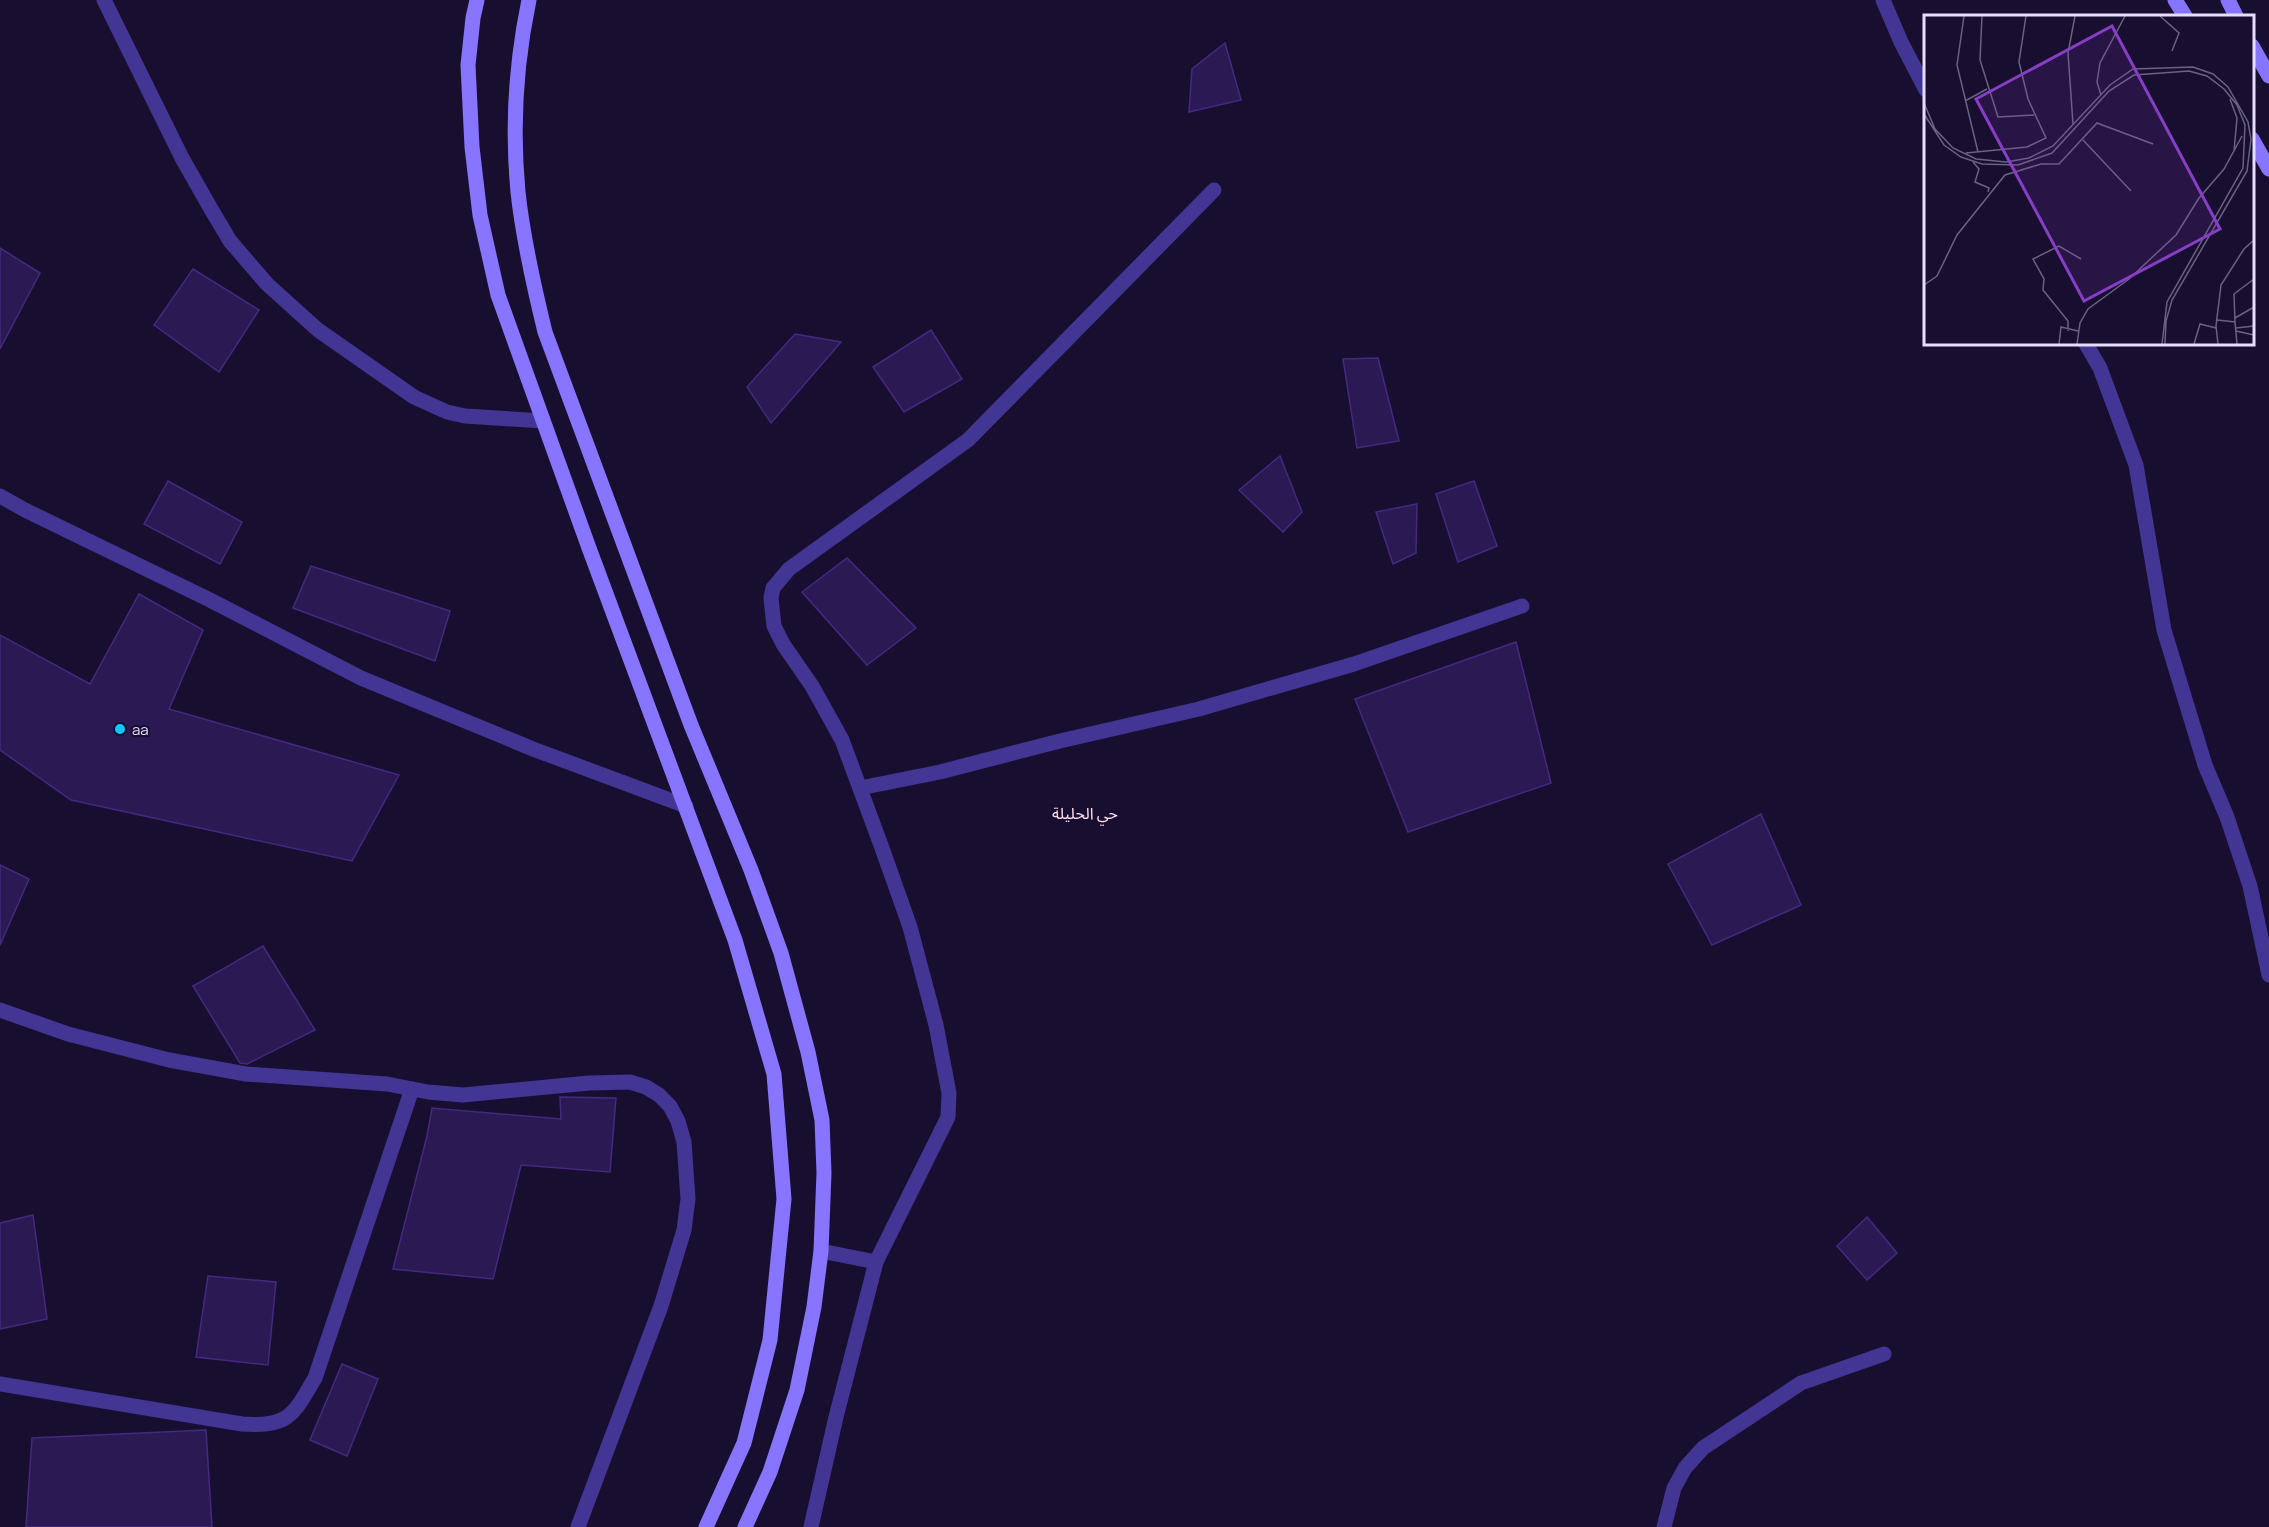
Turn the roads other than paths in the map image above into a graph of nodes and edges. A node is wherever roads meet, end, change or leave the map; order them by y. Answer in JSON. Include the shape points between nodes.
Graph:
{"nodes":[{"id":1,"x":104,"y":0,"type":"edge"},
{"id":2,"x":477,"y":0,"type":"edge"},
{"id":3,"x":529,"y":0,"type":"edge"},
{"id":4,"x":1883,"y":0,"type":"edge"},
{"id":5,"x":2175,"y":0,"type":"edge"},
{"id":6,"x":2228,"y":0,"type":"edge"},
{"id":7,"x":2184,"y":15,"type":"edge"},
{"id":8,"x":2236,"y":15,"type":"edge"},
{"id":9,"x":2254,"y":48,"type":"edge"},
{"id":10,"x":2269,"y":76,"type":"edge"},
{"id":11,"x":1924,"y":86,"type":"edge"},
{"id":12,"x":2254,"y":141,"type":"edge"},
{"id":13,"x":2269,"y":169,"type":"edge"},
{"id":14,"x":1214,"y":190,"type":"dead end"},
{"id":15,"x":2087,"y":345,"type":"edge"},
{"id":16,"x":543,"y":421,"type":"junction"},
{"id":17,"x":0,"y":495,"type":"edge"},
{"id":18,"x":1522,"y":606,"type":"dead end"},
{"id":19,"x":860,"y":788,"type":"junction"},
{"id":20,"x":686,"y":806,"type":"junction"},
{"id":21,"x":2269,"y":975,"type":"edge"},
{"id":22,"x":0,"y":1010,"type":"edge"},
{"id":23,"x":412,"y":1089,"type":"junction"},
{"id":24,"x":821,"y":1251,"type":"junction"},
{"id":25,"x":876,"y":1262,"type":"junction"},
{"id":26,"x":1884,"y":1354,"type":"dead end"},
{"id":27,"x":0,"y":1384,"type":"edge"},
{"id":28,"x":578,"y":1527,"type":"edge"},
{"id":29,"x":706,"y":1527,"type":"edge"},
{"id":30,"x":745,"y":1527,"type":"edge"},
{"id":31,"x":811,"y":1527,"type":"edge"},
{"id":32,"x":1664,"y":1527,"type":"edge"}],
"edges":[{"from":1,"to":16,"type":"street","via":[[211,210],[230,241],[267,284],[318,330],[414,397],[465,416]]},
{"from":2,"to":16,"type":"main road","via":[[468,64],[480,215],[498,295]]},
{"from":3,"to":24,"type":"main road","via":[[521,40],[516,128],[518,193],[534,285],[545,332],[691,725],[781,953],[822,1120]]},
{"from":4,"to":11,"type":"street"},
{"from":5,"to":7,"type":"main road"},
{"from":6,"to":8,"type":"main road"},
{"from":9,"to":10,"type":"main road"},
{"from":12,"to":13,"type":"main road"},
{"from":14,"to":19,"type":"street","via":[[968,440],[789,569],[773,588],[774,626],[829,715]]},
{"from":15,"to":21,"type":"street","via":[[2104,378],[2136,465],[2164,630],[2205,765],[2250,886]]},
{"from":16,"to":20,"type":"main road"},
{"from":17,"to":20,"type":"street","via":[[361,678]]},
{"from":18,"to":19,"type":"street","via":[[1353,664],[1200,709]]},
{"from":19,"to":25,"type":"street","via":[[910,927],[946,1069],[950,1108]]},
{"from":20,"to":29,"type":"main road","via":[[735,940],[774,1074],[784,1199],[770,1340],[744,1443]]},
{"from":22,"to":23,"type":"street","via":[[68,1034],[214,1069]]},
{"from":23,"to":27,"type":"street","via":[[315,1378],[298,1407],[283,1420],[264,1425],[242,1424]]},
{"from":23,"to":28,"type":"street","via":[[463,1095],[630,1082],[659,1095],[678,1121],[687,1171],[684,1230],[662,1306]]},
{"from":24,"to":25,"type":"street"},
{"from":24,"to":30,"type":"main road","via":[[797,1390],[770,1472]]},
{"from":25,"to":31,"type":"street"},
{"from":26,"to":32,"type":"street","via":[[1801,1383],[1703,1448],[1674,1488]]}]}
